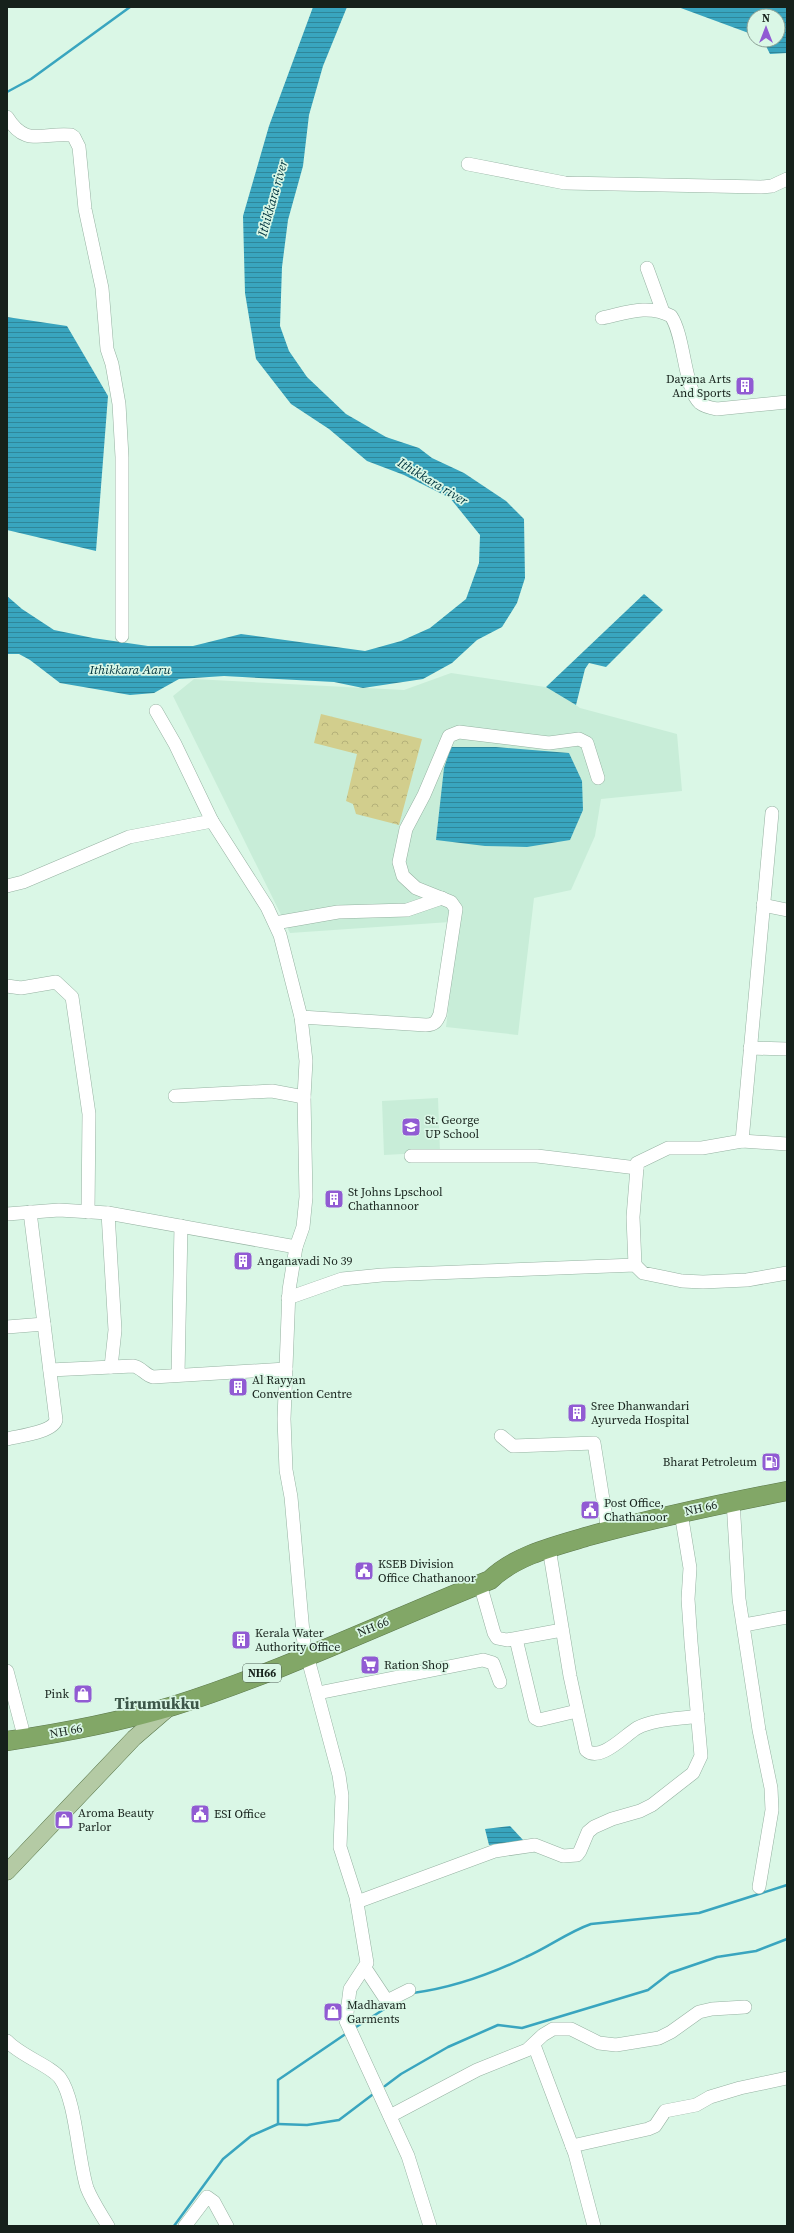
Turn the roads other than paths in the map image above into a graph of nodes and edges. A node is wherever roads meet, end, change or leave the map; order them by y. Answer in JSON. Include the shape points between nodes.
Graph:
{"nodes":[{"id":1,"x":7,"y":117,"type":"edge"},
{"id":2,"x":468,"y":164,"type":"dead end"},
{"id":3,"x":787,"y":179,"type":"edge"},
{"id":4,"x":647,"y":268,"type":"dead end"},
{"id":5,"x":663,"y":312,"type":"junction"},
{"id":6,"x":602,"y":318,"type":"dead end"},
{"id":7,"x":787,"y":402,"type":"edge"},
{"id":8,"x":122,"y":636,"type":"dead end"},
{"id":9,"x":156,"y":711,"type":"dead end"},
{"id":10,"x":598,"y":778,"type":"dead end"},
{"id":11,"x":772,"y":813,"type":"dead end"},
{"id":12,"x":212,"y":821,"type":"junction"},
{"id":13,"x":7,"y":886,"type":"edge"},
{"id":14,"x":442,"y":898,"type":"junction"},
{"id":15,"x":763,"y":905,"type":"junction"},
{"id":16,"x":787,"y":910,"type":"edge"},
{"id":17,"x":275,"y":923,"type":"junction"},
{"id":18,"x":7,"y":986,"type":"edge"},
{"id":19,"x":301,"y":1017,"type":"junction"},
{"id":20,"x":750,"y":1048,"type":"junction"},
{"id":21,"x":787,"y":1049,"type":"edge"},
{"id":22,"x":175,"y":1096,"type":"dead end"},
{"id":23,"x":304,"y":1097,"type":"junction"},
{"id":24,"x":742,"y":1142,"type":"junction"},
{"id":25,"x":787,"y":1144,"type":"edge"},
{"id":26,"x":411,"y":1156,"type":"dead end"},
{"id":27,"x":637,"y":1168,"type":"junction"},
{"id":28,"x":30,"y":1212,"type":"junction"},
{"id":29,"x":88,"y":1212,"type":"junction"},
{"id":30,"x":108,"y":1213,"type":"junction"},
{"id":31,"x":7,"y":1214,"type":"edge"},
{"id":32,"x":182,"y":1226,"type":"junction"},
{"id":33,"x":296,"y":1247,"type":"junction"},
{"id":34,"x":635,"y":1265,"type":"junction"},
{"id":35,"x":787,"y":1273,"type":"edge"},
{"id":36,"x":288,"y":1298,"type":"junction"},
{"id":37,"x":44,"y":1324,"type":"junction"},
{"id":38,"x":7,"y":1327,"type":"edge"},
{"id":39,"x":111,"y":1367,"type":"junction"},
{"id":40,"x":286,"y":1369,"type":"junction"},
{"id":41,"x":50,"y":1370,"type":"junction"},
{"id":42,"x":178,"y":1375,"type":"junction"},
{"id":43,"x":501,"y":1436,"type":"dead end"},
{"id":44,"x":7,"y":1439,"type":"edge"},
{"id":45,"x":787,"y":1491,"type":"edge"},
{"id":46,"x":733,"y":1501,"type":"junction"},
{"id":47,"x":680,"y":1513,"type":"junction"},
{"id":48,"x":608,"y":1531,"type":"junction"},
{"id":49,"x":549,"y":1548,"type":"junction"},
{"id":50,"x":503,"y":1568,"type":"junction"},
{"id":51,"x":480,"y":1584,"type":"junction"},
{"id":52,"x":787,"y":1617,"type":"edge"},
{"id":53,"x":744,"y":1624,"type":"junction"},
{"id":54,"x":562,"y":1630,"type":"junction"},
{"id":55,"x":516,"y":1638,"type":"junction"},
{"id":56,"x":306,"y":1649,"type":"junction"},
{"id":57,"x":7,"y":1671,"type":"edge"},
{"id":58,"x":500,"y":1682,"type":"dead end"},
{"id":59,"x":318,"y":1693,"type":"junction"},
{"id":60,"x":171,"y":1706,"type":"junction"},
{"id":61,"x":577,"y":1711,"type":"junction"},
{"id":62,"x":137,"y":1715,"type":"junction"},
{"id":63,"x":698,"y":1716,"type":"junction"},
{"id":64,"x":15,"y":1729,"type":"edge"},
{"id":65,"x":134,"y":1738,"type":"junction"},
{"id":66,"x":7,"y":1741,"type":"edge"},
{"id":67,"x":7,"y":1872,"type":"edge"},
{"id":68,"x":759,"y":1887,"type":"dead end"},
{"id":69,"x":357,"y":1902,"type":"junction"},
{"id":70,"x":365,"y":1968,"type":"junction"},
{"id":71,"x":409,"y":1990,"type":"dead end"},
{"id":72,"x":745,"y":2007,"type":"dead end"},
{"id":73,"x":7,"y":2042,"type":"edge"},
{"id":74,"x":534,"y":2045,"type":"junction"},
{"id":75,"x":787,"y":2078,"type":"edge"},
{"id":76,"x":390,"y":2116,"type":"junction"},
{"id":77,"x":572,"y":2146,"type":"junction"},
{"id":78,"x":108,"y":2226,"type":"edge"},
{"id":79,"x":185,"y":2226,"type":"edge"},
{"id":80,"x":227,"y":2226,"type":"edge"},
{"id":81,"x":430,"y":2226,"type":"edge"},
{"id":82,"x":594,"y":2226,"type":"edge"}],
"edges":[{"from":1,"to":8,"type":"street","via":[[13,127],[22,134],[38,137],[71,135],[79,147],[85,209],[102,288],[107,350],[119,404],[122,456]]},
{"from":2,"to":3,"type":"street","via":[[565,183],[761,187],[772,186]]},
{"from":4,"to":5,"type":"street"},
{"from":5,"to":6,"type":"street","via":[[653,309],[639,310]]},
{"from":5,"to":7,"type":"street","via":[[671,316],[675,322],[693,392],[699,402],[706,407],[717,409]]},
{"from":9,"to":12,"type":"street"},
{"from":10,"to":14,"type":"street","via":[[587,743],[579,739],[550,743],[459,732],[449,736],[424,795],[406,829],[399,862],[406,880],[416,888]]},
{"from":11,"to":15,"type":"street"},
{"from":12,"to":13,"type":"street","via":[[129,837],[23,882]]},
{"from":12,"to":17,"type":"street"},
{"from":14,"to":17,"type":"street","via":[[406,910],[338,912]]},
{"from":14,"to":19,"type":"street","via":[[454,905],[456,913],[440,1014],[434,1024]]},
{"from":15,"to":16,"type":"street"},
{"from":15,"to":20,"type":"street"},
{"from":17,"to":19,"type":"street"},
{"from":18,"to":29,"type":"street","via":[[21,988],[56,982],[72,997],[89,1114]]},
{"from":19,"to":23,"type":"street","via":[[306,1061]]},
{"from":20,"to":21,"type":"street"},
{"from":20,"to":24,"type":"street"},
{"from":22,"to":23,"type":"street","via":[[272,1091]]},
{"from":23,"to":33,"type":"street","via":[[306,1197],[303,1227]]},
{"from":24,"to":25,"type":"street"},
{"from":24,"to":27,"type":"street","via":[[702,1148],[668,1148],[637,1163]]},
{"from":26,"to":27,"type":"street","via":[[537,1156]]},
{"from":27,"to":34,"type":"street","via":[[633,1217]]},
{"from":28,"to":29,"type":"street"},
{"from":28,"to":31,"type":"street"},
{"from":28,"to":37,"type":"street"},
{"from":29,"to":30,"type":"street"},
{"from":30,"to":32,"type":"street"},
{"from":30,"to":39,"type":"street","via":[[115,1330]]},
{"from":32,"to":33,"type":"street"},
{"from":32,"to":42,"type":"street"},
{"from":33,"to":36,"type":"street"},
{"from":34,"to":35,"type":"street","via":[[643,1273],[682,1281],[748,1280]]},
{"from":34,"to":36,"type":"street","via":[[382,1275],[342,1279]]},
{"from":36,"to":40,"type":"street"},
{"from":37,"to":38,"type":"street"},
{"from":37,"to":41,"type":"street"},
{"from":39,"to":41,"type":"street"},
{"from":39,"to":42,"type":"street","via":[[137,1367],[153,1377]]},
{"from":40,"to":42,"type":"street"},
{"from":40,"to":56,"type":"street","via":[[286,1470]]},
{"from":41,"to":44,"type":"street","via":[[55,1423],[46,1429]]},
{"from":43,"to":48,"type":"street","via":[[513,1446],[594,1442]]},
{"from":45,"to":46,"type":"highway","name":"NH 66","number":"NH66"},
{"from":46,"to":47,"type":"highway","name":"NH 66","number":"NH66"},
{"from":46,"to":53,"type":"street","via":[[739,1599]]},
{"from":47,"to":48,"type":"highway","name":"NH 66","number":"NH66"},
{"from":47,"to":63,"type":"street","via":[[690,1568],[690,1620]]},
{"from":48,"to":49,"type":"highway","name":"NH 66","number":"NH66"},
{"from":49,"to":50,"type":"highway","name":"NH 66","number":"NH66"},
{"from":49,"to":54,"type":"street"},
{"from":50,"to":51,"type":"highway","name":"NH 66","number":"NH66","via":[[490,1580]]},
{"from":50,"to":56,"type":"highway","name":"NH 66","number":"NH66","via":[[484,1568]]},
{"from":51,"to":55,"type":"street","via":[[495,1636],[501,1640]]},
{"from":51,"to":56,"type":"highway","name":"NH 66","number":"NH66"},
{"from":52,"to":53,"type":"street"},
{"from":53,"to":68,"type":"street","via":[[759,1730],[771,1788],[772,1810]]},
{"from":54,"to":55,"type":"street"},
{"from":54,"to":61,"type":"street"},
{"from":55,"to":61,"type":"street","via":[[535,1718],[539,1720]]},
{"from":56,"to":59,"type":"street"},
{"from":56,"to":60,"type":"highway","name":"NH 66","number":"NH66","via":[[223,1688]]},
{"from":56,"to":64,"type":"highway","name":"NH 66","number":"NH66","via":[[196,1687],[97,1714]]},
{"from":57,"to":64,"type":"street"},
{"from":58,"to":59,"type":"street","via":[[493,1663],[483,1660]]},
{"from":59,"to":69,"type":"street","via":[[342,1796],[340,1847]]},
{"from":60,"to":62,"type":"highway","name":"NH 66","number":"NH66"},
{"from":60,"to":65,"type":"main road"},
{"from":61,"to":63,"type":"street","via":[[584,1746],[592,1753],[605,1751],[637,1728]]},
{"from":62,"to":65,"type":"main road"},
{"from":62,"to":66,"type":"highway","name":"NH 66","number":"NH66"},
{"from":63,"to":69,"type":"street","via":[[701,1756],[693,1772],[652,1805],[594,1827],[588,1832],[577,1855],[563,1856],[535,1845],[495,1851]]},
{"from":65,"to":67,"type":"main road"},
{"from":69,"to":70,"type":"street","via":[[367,1964]]},
{"from":70,"to":71,"type":"street","via":[[387,2001]]},
{"from":70,"to":76,"type":"street","via":[[350,1989],[346,2021]]},
{"from":72,"to":74,"type":"street","via":[[712,2008],[699,2012],[659,2038],[605,2045],[578,2031],[553,2029]]},
{"from":73,"to":78,"type":"street","via":[[19,2053],[56,2074],[62,2081],[69,2099],[88,2189]]},
{"from":74,"to":76,"type":"street","via":[[520,2054],[477,2070]]},
{"from":74,"to":77,"type":"street"},
{"from":75,"to":77,"type":"street","via":[[740,2088],[710,2097],[696,2105],[665,2111],[655,2126],[648,2129]]},
{"from":76,"to":81,"type":"street","via":[[408,2156]]},
{"from":77,"to":82,"type":"street"},
{"from":79,"to":80,"type":"street","via":[[207,2197],[214,2202]]}]}
